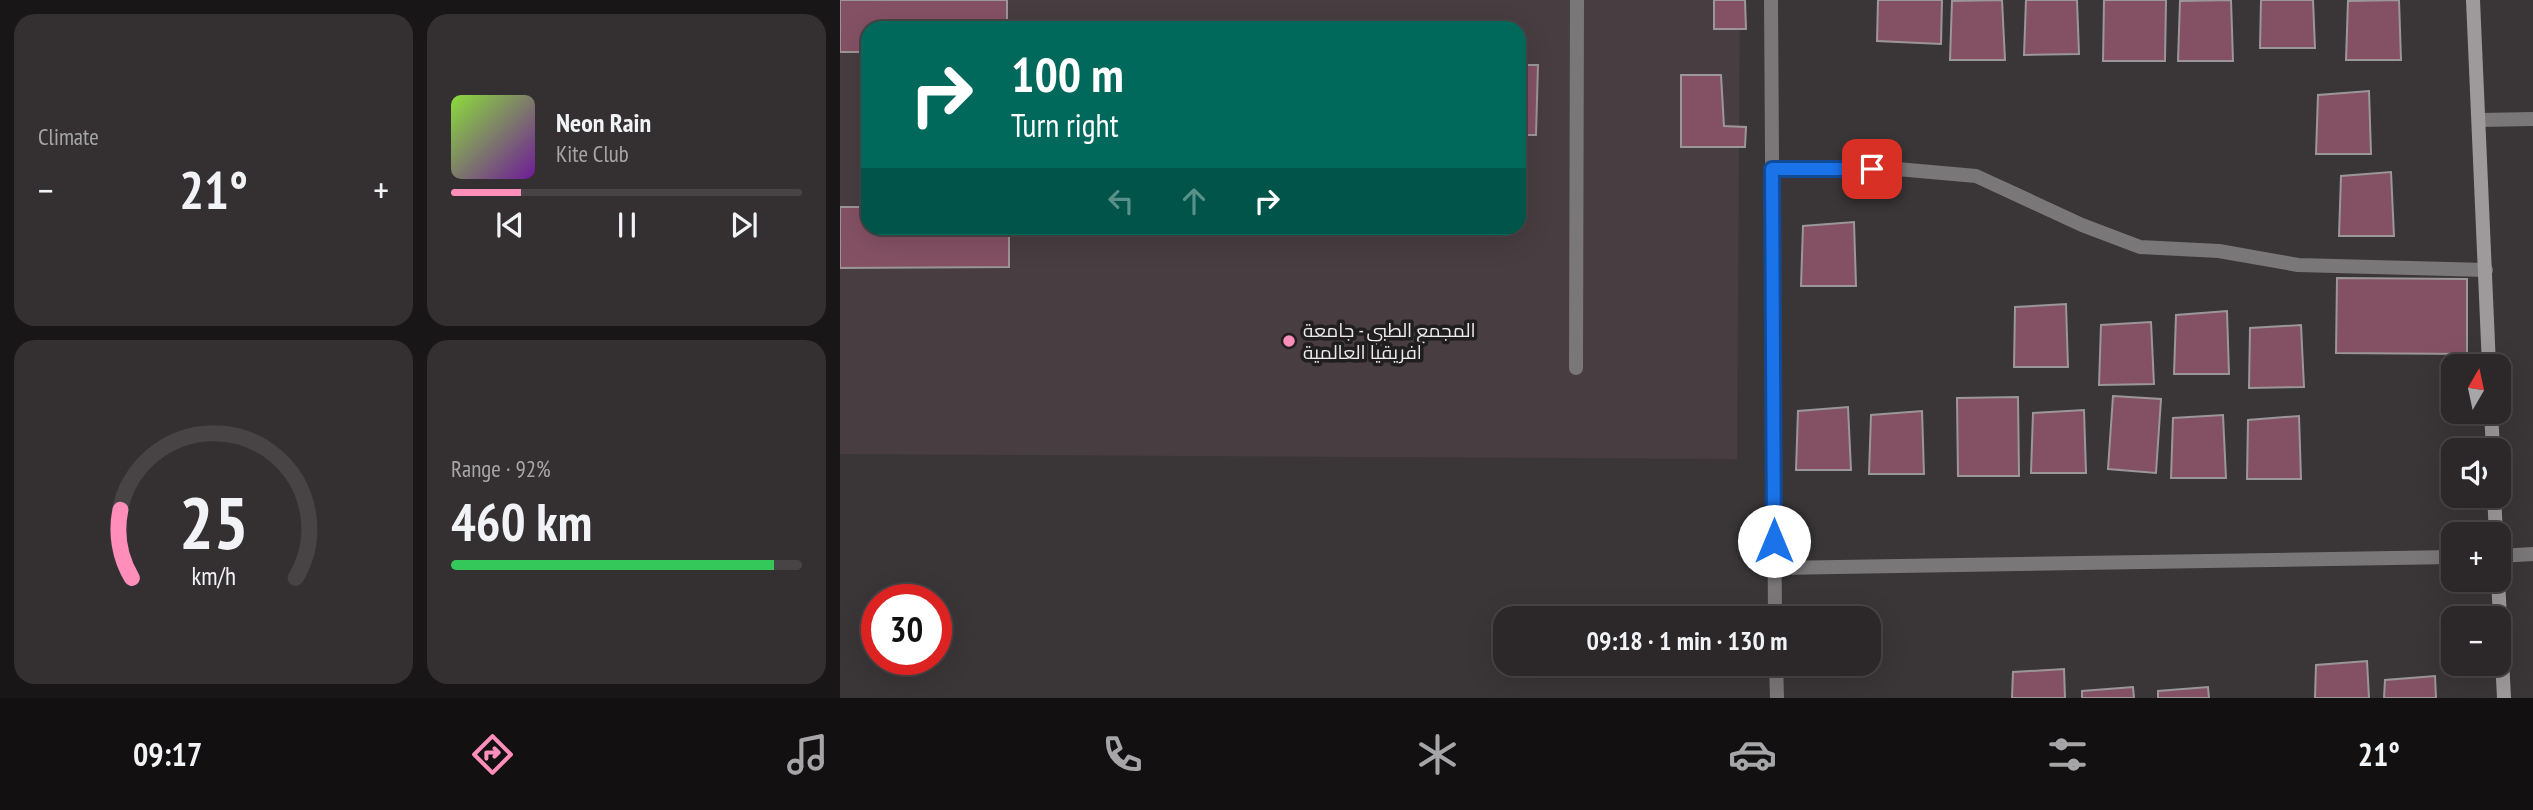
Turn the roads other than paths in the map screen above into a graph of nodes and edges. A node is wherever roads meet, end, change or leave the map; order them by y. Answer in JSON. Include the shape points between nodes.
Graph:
{"nodes":[{"id":1,"x":1577,"y":0,"type":"edge"},
{"id":2,"x":1771,"y":0,"type":"edge"},
{"id":3,"x":2473,"y":0,"type":"edge"},
{"id":4,"x":2533,"y":119,"type":"edge"},
{"id":5,"x":2479,"y":120,"type":"junction"},
{"id":6,"x":1772,"y":169,"type":"junction"},
{"id":7,"x":2486,"y":270,"type":"junction"},
{"id":8,"x":2489,"y":354,"type":"edge"},
{"id":9,"x":1576,"y":368,"type":"dead end"},
{"id":10,"x":2533,"y":554,"type":"edge"},
{"id":11,"x":2511,"y":555,"type":"edge"},
{"id":12,"x":2441,"y":556,"type":"edge"},
{"id":13,"x":1774,"y":568,"type":"junction"},
{"id":14,"x":2499,"y":592,"type":"edge"},
{"id":15,"x":1775,"y":606,"type":"edge"},
{"id":16,"x":1776,"y":676,"type":"edge"},
{"id":17,"x":1777,"y":698,"type":"edge"},
{"id":18,"x":2504,"y":698,"type":"edge"}],
"edges":[{"from":1,"to":9,"type":"street"},
{"from":2,"to":6,"type":"street"},
{"from":3,"to":5,"type":"street"},
{"from":4,"to":5,"type":"street"},
{"from":5,"to":7,"type":"street"},
{"from":6,"to":7,"type":"street","via":[[1897,169],[1976,176],[2140,247],[2219,251],[2298,265]]},
{"from":6,"to":13,"type":"street"},
{"from":7,"to":8,"type":"street"},
{"from":10,"to":11,"type":"street"},
{"from":12,"to":13,"type":"street"},
{"from":13,"to":15,"type":"street"},
{"from":14,"to":18,"type":"street"},
{"from":16,"to":17,"type":"street"}]}
